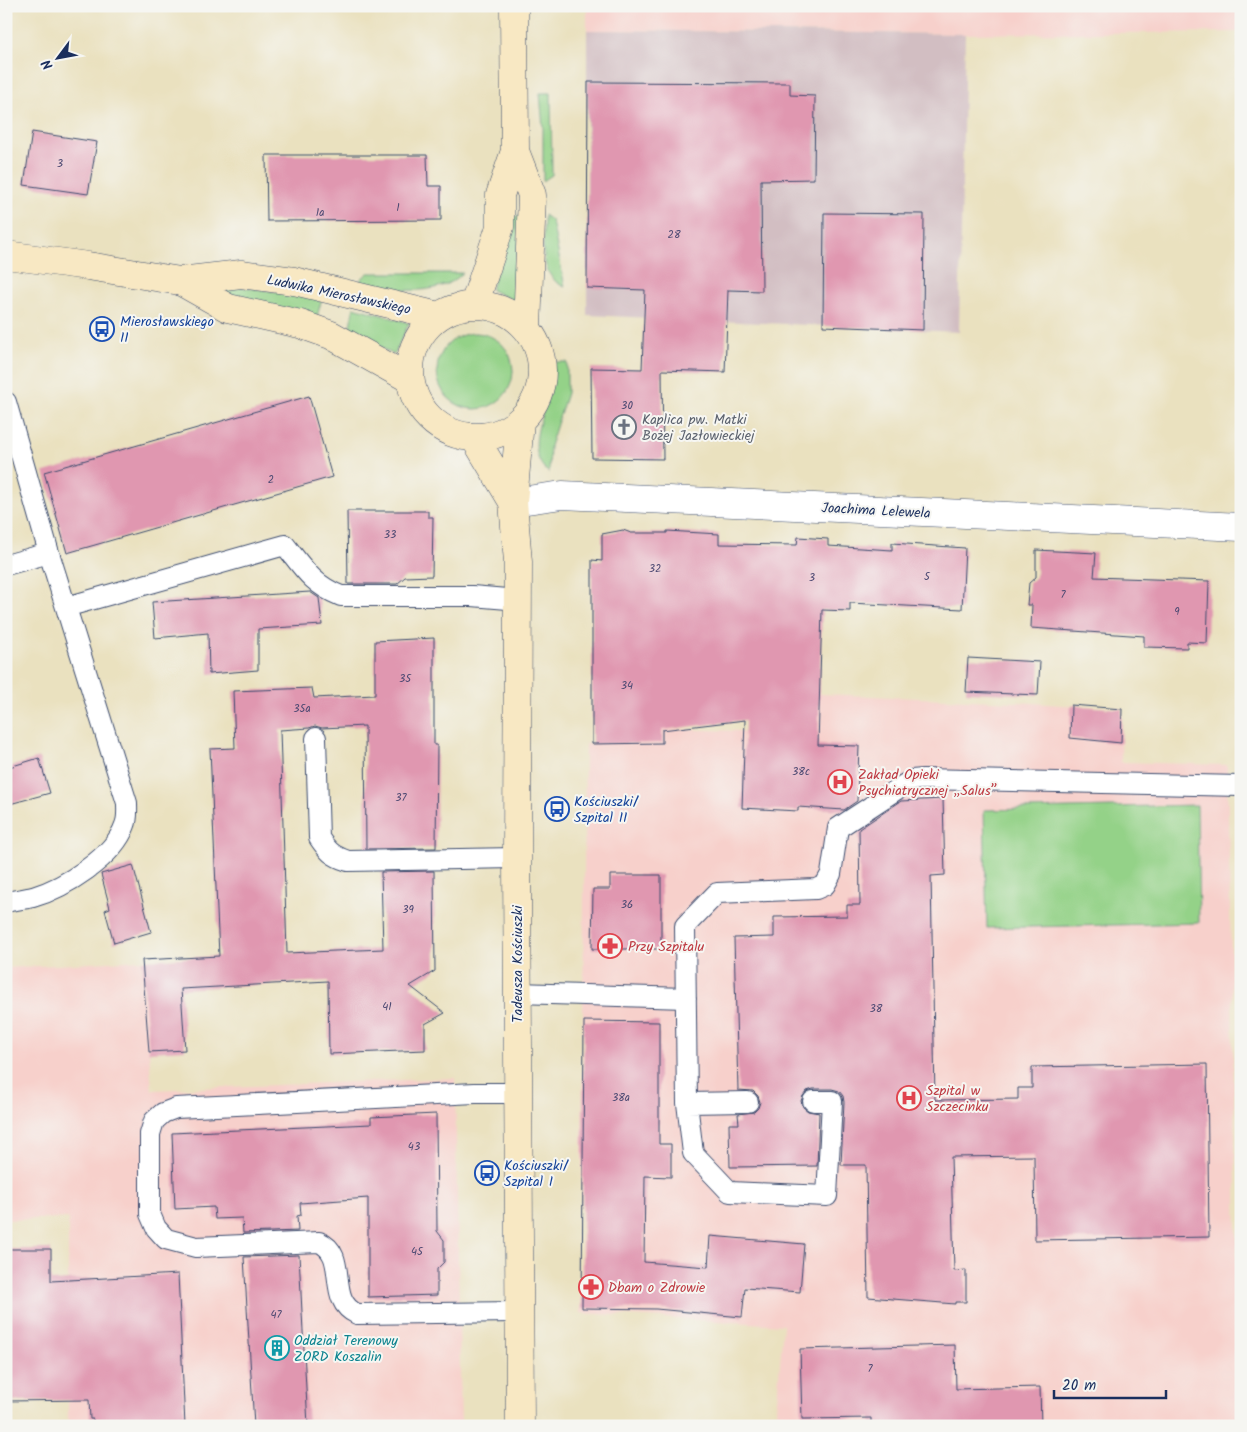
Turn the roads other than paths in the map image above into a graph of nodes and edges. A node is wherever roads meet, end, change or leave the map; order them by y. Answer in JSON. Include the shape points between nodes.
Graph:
{"nodes":[{"id":1,"x":514,"y":6,"type":"edge"},
{"id":2,"x":515,"y":151,"type":"junction"},
{"id":3,"x":6,"y":255,"type":"edge"},
{"id":4,"x":180,"y":281,"type":"junction"},
{"id":5,"x":474,"y":305,"type":"junction"},
{"id":6,"x":439,"y":316,"type":"junction"},
{"id":7,"x":527,"y":328,"type":"junction"},
{"id":8,"x":410,"y":379,"type":"junction"},
{"id":9,"x":6,"y":402,"type":"edge"},
{"id":10,"x":520,"y":421,"type":"junction"},
{"id":11,"x":474,"y":437,"type":"junction"},
{"id":12,"x":513,"y":502,"type":"junction"},
{"id":13,"x":1241,"y":527,"type":"edge"},
{"id":14,"x":49,"y":553,"type":"junction"},
{"id":15,"x":6,"y":565,"type":"edge"},
{"id":16,"x":518,"y":600,"type":"junction"},
{"id":17,"x":66,"y":607,"type":"junction"},
{"id":18,"x":316,"y":738,"type":"dead end"},
{"id":19,"x":1241,"y":786,"type":"edge"},
{"id":20,"x":517,"y":858,"type":"junction"},
{"id":21,"x":6,"y":902,"type":"edge"},
{"id":22,"x":517,"y":993,"type":"junction"},
{"id":23,"x":686,"y":998,"type":"junction"},
{"id":24,"x":517,"y":1093,"type":"junction"},
{"id":25,"x":813,"y":1101,"type":"dead end"},
{"id":26,"x":748,"y":1102,"type":"dead end"},
{"id":27,"x":687,"y":1103,"type":"junction"},
{"id":28,"x":519,"y":1312,"type":"junction"},
{"id":29,"x":520,"y":1426,"type":"edge"}],
"edges":[{"from":1,"to":2,"type":"street"},
{"from":2,"to":5,"type":"street","via":[[500,195],[500,227]]},
{"from":2,"to":7,"type":"street","via":[[532,195]]},
{"from":3,"to":4,"type":"street","name":"Ludwika Mierosławskiego"},
{"from":4,"to":6,"type":"street","name":"Ludwika Mierosławskiego","via":[[242,274],[294,280]]},
{"from":4,"to":8,"type":"street","name":"Ludwika Mierosławskiego","via":[[228,308],[300,324],[331,335]]},
{"from":5,"to":6,"type":"street","via":[[456,308]]},
{"from":5,"to":7,"type":"street","via":[[493,307],[512,315]]},
{"from":6,"to":8,"type":"street","via":[[422,333],[412,355]]},
{"from":7,"to":10,"type":"street","via":[[540,351],[542,376],[535,401]]},
{"from":8,"to":11,"type":"street","via":[[421,408],[444,429]]},
{"from":9,"to":14,"type":"lane"},
{"from":10,"to":11,"type":"street","via":[[498,434]]},
{"from":10,"to":12,"type":"street","name":"Tadeusza Kościuszki"},
{"from":11,"to":12,"type":"street","name":"Tadeusza Kościuszki"},
{"from":12,"to":13,"type":"street","name":"Joachima Lelewela","via":[[562,495]]},
{"from":12,"to":16,"type":"street","name":"Tadeusza Kościuszki"},
{"from":14,"to":15,"type":"lane"},
{"from":14,"to":17,"type":"lane"},
{"from":16,"to":17,"type":"lane","via":[[472,596],[341,596],[314,582],[285,545]]},
{"from":16,"to":20,"type":"street","name":"Tadeusza Kościuszki"},
{"from":17,"to":21,"type":"lane","via":[[127,802],[128,815],[114,845],[71,880],[34,897]]},
{"from":18,"to":20,"type":"lane","via":[[319,838],[335,857],[348,861]]},
{"from":19,"to":23,"type":"lane","via":[[912,780],[838,828],[831,874],[825,884],[816,889],[717,893],[685,926]]},
{"from":20,"to":22,"type":"street","name":"Tadeusza Kościuszki"},
{"from":22,"to":23,"type":"lane"},
{"from":22,"to":24,"type":"street","name":"Tadeusza Kościuszki"},
{"from":23,"to":27,"type":"lane"},
{"from":24,"to":28,"type":"street","name":"Tadeusza Kościuszki"},
{"from":24,"to":28,"type":"lane","via":[[176,1108],[154,1121],[150,1134],[150,1214],[166,1239],[196,1248],[319,1242],[326,1245],[334,1257],[344,1305],[357,1314]]},
{"from":25,"to":27,"type":"lane","via":[[832,1101],[827,1196],[730,1192],[693,1152]]},
{"from":26,"to":27,"type":"lane"},
{"from":28,"to":29,"type":"street","name":"Tadeusza Kościuszki"}]}
